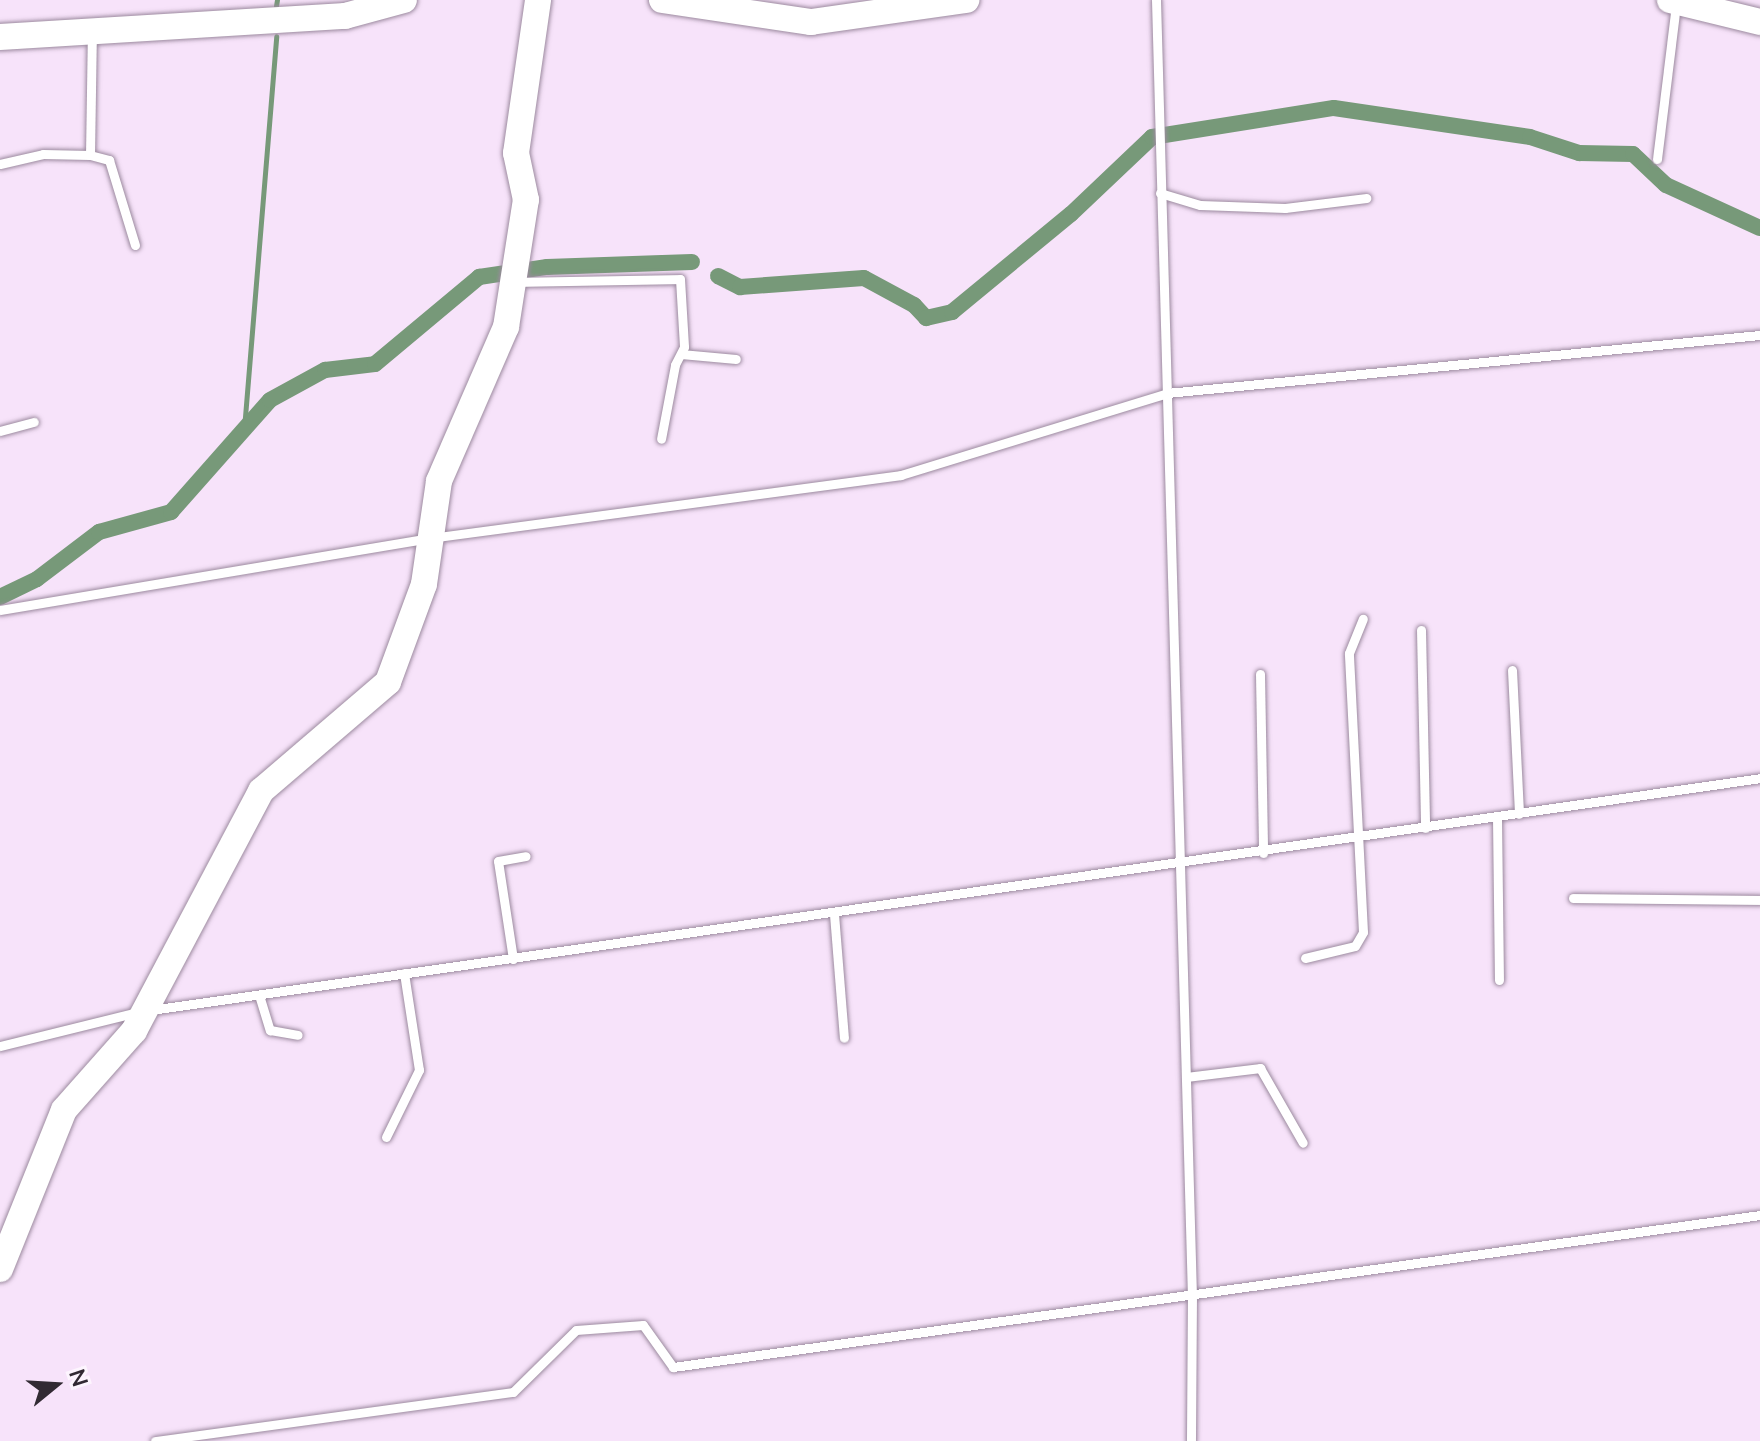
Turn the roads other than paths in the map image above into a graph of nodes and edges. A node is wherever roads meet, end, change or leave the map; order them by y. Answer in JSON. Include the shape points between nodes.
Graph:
{"nodes":[{"id":1,"x":404,"y":0,"type":"edge"},
{"id":2,"x":538,"y":0,"type":"edge"},
{"id":3,"x":662,"y":0,"type":"edge"},
{"id":4,"x":966,"y":0,"type":"edge"},
{"id":5,"x":1156,"y":0,"type":"edge"},
{"id":6,"x":1673,"y":1,"type":"edge"},
{"id":7,"x":1760,"y":22,"type":"edge"},
{"id":8,"x":92,"y":32,"type":"junction"},
{"id":9,"x":0,"y":37,"type":"edge"},
{"id":10,"x":90,"y":155,"type":"junction"},
{"id":11,"x":1657,"y":159,"type":"dead end"},
{"id":12,"x":0,"y":164,"type":"edge"},
{"id":13,"x":1160,"y":193,"type":"junction"},
{"id":14,"x":1366,"y":198,"type":"dead end"},
{"id":15,"x":135,"y":245,"type":"dead end"},
{"id":16,"x":513,"y":282,"type":"junction"},
{"id":17,"x":1760,"y":335,"type":"edge"},
{"id":18,"x":681,"y":354,"type":"junction"},
{"id":19,"x":736,"y":359,"type":"dead end"},
{"id":20,"x":1167,"y":393,"type":"junction"},
{"id":21,"x":34,"y":422,"type":"dead end"},
{"id":22,"x":0,"y":431,"type":"edge"},
{"id":23,"x":661,"y":439,"type":"dead end"},
{"id":24,"x":430,"y":538,"type":"junction"},
{"id":25,"x":0,"y":610,"type":"edge"},
{"id":26,"x":1363,"y":619,"type":"dead end"},
{"id":27,"x":1421,"y":630,"type":"dead end"},
{"id":28,"x":1512,"y":670,"type":"dead end"},
{"id":29,"x":1260,"y":674,"type":"dead end"},
{"id":30,"x":1760,"y":778,"type":"edge"},
{"id":31,"x":1519,"y":814,"type":"junction"},
{"id":32,"x":1497,"y":818,"type":"junction"},
{"id":33,"x":1425,"y":828,"type":"junction"},
{"id":34,"x":1355,"y":839,"type":"junction"},
{"id":35,"x":1263,"y":853,"type":"junction"},
{"id":36,"x":526,"y":856,"type":"dead end"},
{"id":37,"x":1180,"y":865,"type":"junction"},
{"id":38,"x":1573,"y":898,"type":"dead end"},
{"id":39,"x":1760,"y":900,"type":"edge"},
{"id":40,"x":834,"y":914,"type":"junction"},
{"id":41,"x":1305,"y":958,"type":"dead end"},
{"id":42,"x":513,"y":959,"type":"junction"},
{"id":43,"x":404,"y":973,"type":"junction"},
{"id":44,"x":1499,"y":980,"type":"dead end"},
{"id":45,"x":259,"y":995,"type":"junction"},
{"id":46,"x":144,"y":1011,"type":"junction"},
{"id":47,"x":298,"y":1035,"type":"dead end"},
{"id":48,"x":844,"y":1038,"type":"dead end"},
{"id":49,"x":0,"y":1046,"type":"edge"},
{"id":50,"x":1186,"y":1077,"type":"junction"},
{"id":51,"x":386,"y":1137,"type":"dead end"},
{"id":52,"x":1303,"y":1143,"type":"dead end"},
{"id":53,"x":1760,"y":1215,"type":"edge"},
{"id":54,"x":0,"y":1269,"type":"edge"},
{"id":55,"x":1192,"y":1294,"type":"junction"},
{"id":56,"x":155,"y":1441,"type":"edge"},
{"id":57,"x":1191,"y":1441,"type":"edge"}],
"edges":[{"from":1,"to":8,"type":"street","via":[[345,16]]},
{"from":2,"to":16,"type":"street","via":[[516,153],[526,200]]},
{"from":3,"to":4,"type":"street","via":[[811,22]]},
{"from":5,"to":13,"type":"lane"},
{"from":6,"to":7,"type":"street"},
{"from":6,"to":11,"type":"lane"},
{"from":8,"to":9,"type":"street"},
{"from":8,"to":10,"type":"lane"},
{"from":10,"to":12,"type":"lane","via":[[43,154]]},
{"from":10,"to":15,"type":"lane","via":[[109,160]]},
{"from":13,"to":14,"type":"lane","via":[[1200,205],[1285,208]]},
{"from":13,"to":20,"type":"lane"},
{"from":16,"to":18,"type":"lane","via":[[673,275],[685,293]]},
{"from":16,"to":24,"type":"street","via":[[506,327],[439,481]]},
{"from":17,"to":20,"type":"lane"},
{"from":18,"to":19,"type":"lane"},
{"from":18,"to":23,"type":"lane"},
{"from":20,"to":24,"type":"lane","via":[[901,475]]},
{"from":20,"to":37,"type":"lane"},
{"from":21,"to":22,"type":"lane"},
{"from":24,"to":25,"type":"lane"},
{"from":24,"to":46,"type":"street","via":[[424,584],[388,682],[261,791]]},
{"from":26,"to":34,"type":"lane","via":[[1349,653]]},
{"from":27,"to":33,"type":"lane"},
{"from":28,"to":31,"type":"lane"},
{"from":29,"to":35,"type":"lane"},
{"from":30,"to":31,"type":"lane"},
{"from":31,"to":32,"type":"lane"},
{"from":32,"to":33,"type":"lane"},
{"from":32,"to":44,"type":"lane"},
{"from":33,"to":34,"type":"lane"},
{"from":34,"to":35,"type":"lane"},
{"from":34,"to":41,"type":"lane","via":[[1363,932],[1355,946]]},
{"from":35,"to":37,"type":"lane"},
{"from":36,"to":42,"type":"lane","via":[[498,861]]},
{"from":37,"to":40,"type":"lane"},
{"from":37,"to":50,"type":"lane"},
{"from":38,"to":39,"type":"lane"},
{"from":40,"to":42,"type":"lane"},
{"from":40,"to":48,"type":"lane"},
{"from":42,"to":43,"type":"lane"},
{"from":43,"to":45,"type":"lane"},
{"from":43,"to":51,"type":"lane","via":[[419,1070]]},
{"from":45,"to":46,"type":"lane"},
{"from":45,"to":47,"type":"lane","via":[[270,1030]]},
{"from":46,"to":49,"type":"lane"},
{"from":46,"to":54,"type":"street","via":[[134,1031],[64,1110]]},
{"from":50,"to":52,"type":"lane","via":[[1260,1068]]},
{"from":50,"to":55,"type":"lane"},
{"from":53,"to":55,"type":"lane"},
{"from":55,"to":56,"type":"lane","via":[[673,1367],[643,1325],[576,1330],[513,1392]]},
{"from":55,"to":57,"type":"lane"}]}
